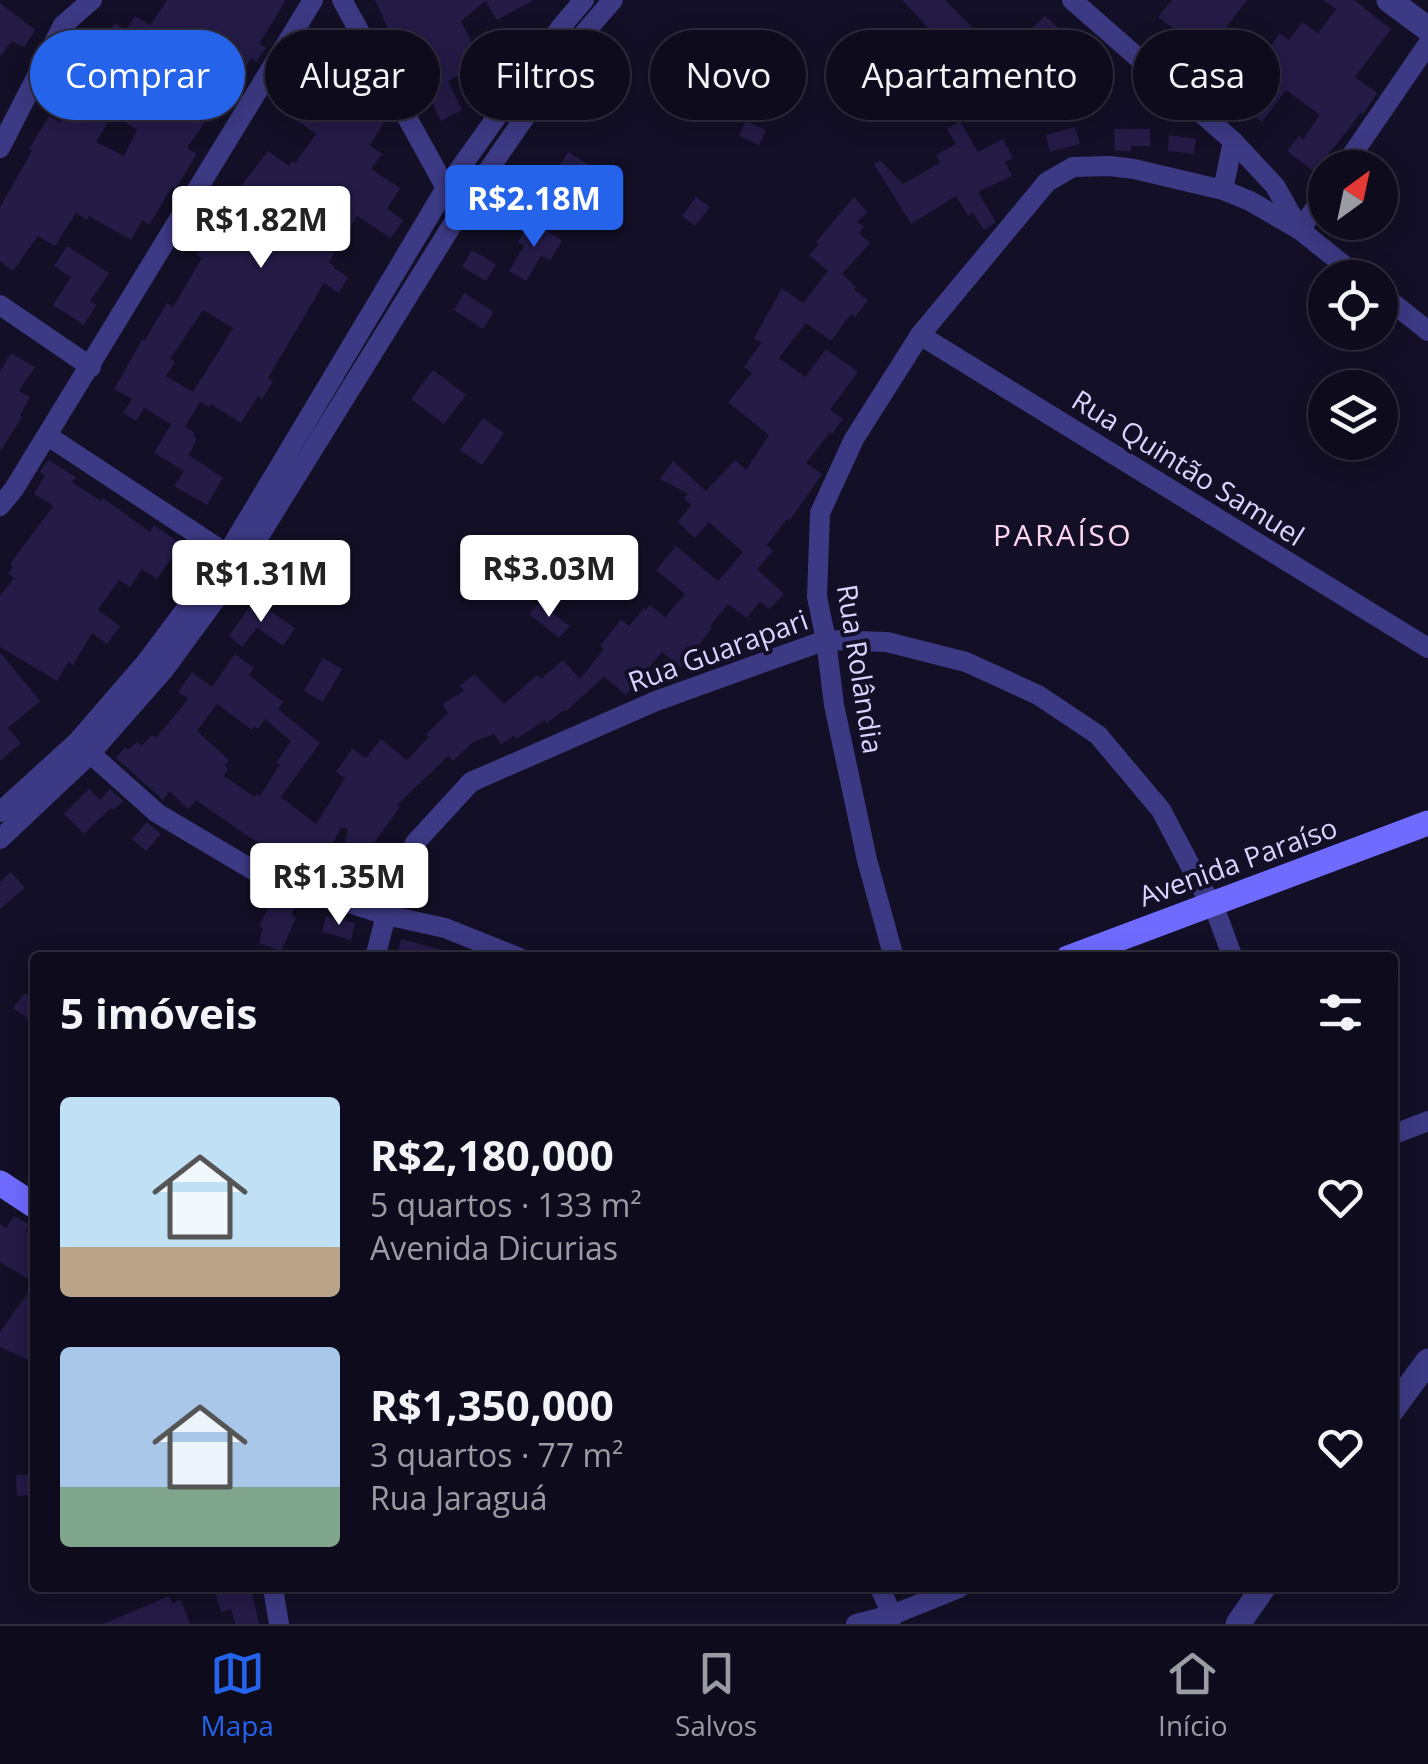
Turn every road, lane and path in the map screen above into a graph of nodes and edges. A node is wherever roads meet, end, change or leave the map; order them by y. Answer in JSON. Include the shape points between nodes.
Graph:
{"nodes":[{"id":1,"x":92,"y":0,"type":"edge"},
{"id":2,"x":313,"y":0,"type":"edge"},
{"id":3,"x":342,"y":0,"type":"edge"},
{"id":4,"x":584,"y":0,"type":"edge"},
{"id":5,"x":613,"y":0,"type":"edge"},
{"id":6,"x":1072,"y":0,"type":"edge"},
{"id":7,"x":1389,"y":0,"type":"edge"},
{"id":8,"x":1428,"y":29,"type":"edge"},
{"id":9,"x":1428,"y":44,"type":"edge"},
{"id":10,"x":1233,"y":141,"type":"junction"},
{"id":11,"x":0,"y":148,"type":"edge"},
{"id":12,"x":1355,"y":150,"type":"edge"},
{"id":13,"x":446,"y":188,"type":"junction"},
{"id":14,"x":1223,"y":190,"type":"junction"},
{"id":15,"x":1308,"y":218,"type":"edge"},
{"id":16,"x":1300,"y":230,"type":"junction"},
{"id":17,"x":1338,"y":260,"type":"edge"},
{"id":18,"x":0,"y":305,"type":"edge"},
{"id":19,"x":1398,"y":308,"type":"edge"},
{"id":20,"x":1428,"y":332,"type":"edge"},
{"id":21,"x":920,"y":335,"type":"junction"},
{"id":22,"x":91,"y":366,"type":"junction"},
{"id":23,"x":48,"y":436,"type":"junction"},
{"id":24,"x":0,"y":506,"type":"edge"},
{"id":25,"x":226,"y":554,"type":"junction"},
{"id":26,"x":826,"y":640,"type":"junction"},
{"id":27,"x":1428,"y":648,"type":"edge"},
{"id":28,"x":84,"y":748,"type":"junction"},
{"id":29,"x":0,"y":812,"type":"edge"},
{"id":30,"x":1428,"y":823,"type":"edge"},
{"id":31,"x":0,"y":839,"type":"edge"},
{"id":32,"x":1213,"y":904,"type":"junction"},
{"id":33,"x":386,"y":915,"type":"junction"},
{"id":34,"x":377,"y":952,"type":"edge"},
{"id":35,"x":505,"y":952,"type":"edge"},
{"id":36,"x":892,"y":952,"type":"edge"},
{"id":37,"x":1084,"y":952,"type":"edge"},
{"id":38,"x":1231,"y":952,"type":"edge"},
{"id":39,"x":1428,"y":1121,"type":"edge"},
{"id":40,"x":1398,"y":1134,"type":"edge"},
{"id":41,"x":0,"y":1183,"type":"edge"},
{"id":42,"x":30,"y":1203,"type":"edge"},
{"id":43,"x":1428,"y":1361,"type":"edge"},
{"id":44,"x":1398,"y":1402,"type":"edge"},
{"id":45,"x":274,"y":1592,"type":"edge"},
{"id":46,"x":881,"y":1592,"type":"edge"},
{"id":47,"x":950,"y":1592,"type":"edge"},
{"id":48,"x":1261,"y":1592,"type":"edge"},
{"id":49,"x":891,"y":1620,"type":"edge"},
{"id":50,"x":279,"y":1624,"type":"edge"},
{"id":51,"x":856,"y":1624,"type":"edge"},
{"id":52,"x":1238,"y":1624,"type":"edge"}],
"edges":[{"from":1,"to":11,"type":"street","via":[[62,25]]},
{"from":2,"to":22,"type":"street"},
{"from":3,"to":13,"type":"street"},
{"from":4,"to":13,"type":"street"},
{"from":5,"to":28,"type":"street","via":[[466,201],[243,562],[163,671]]},
{"from":6,"to":10,"type":"street"},
{"from":7,"to":8,"type":"street"},
{"from":9,"to":12,"type":"street"},
{"from":10,"to":14,"type":"street"},
{"from":10,"to":16,"type":"street","via":[[1275,186]]},
{"from":13,"to":25,"type":"street"},
{"from":14,"to":16,"type":"street","name":"Rua Rolândia"},
{"from":14,"to":21,"type":"street","name":"Rua Rolândia","via":[[1134,169],[1073,167],[1047,182]]},
{"from":15,"to":16,"type":"street"},
{"from":16,"to":17,"type":"street"},
{"from":18,"to":22,"type":"street"},
{"from":19,"to":20,"type":"street"},
{"from":21,"to":26,"type":"street","name":"Rua Rolândia","via":[[854,439],[820,513],[817,598]]},
{"from":21,"to":27,"type":"street","name":"Rua Quintão Samuel"},
{"from":22,"to":23,"type":"street"},
{"from":23,"to":24,"type":"street"},
{"from":23,"to":25,"type":"street"},
{"from":25,"to":28,"type":"street"},
{"from":26,"to":32,"type":"street","name":"Rua Guarapari","via":[[887,642],[966,662],[1038,694],[1098,735],[1161,810]]},
{"from":26,"to":33,"type":"street","name":"Rua Guarapari","via":[[656,701],[471,782],[415,843]]},
{"from":26,"to":36,"type":"street","name":"Rua Rolândia","via":[[854,802]]},
{"from":28,"to":29,"type":"street"},
{"from":28,"to":31,"type":"street"},
{"from":28,"to":33,"type":"street","via":[[157,813],[258,873]]},
{"from":30,"to":32,"type":"main road","name":"Avenida Paraíso"},
{"from":32,"to":37,"type":"main road","name":"Avenida Paraíso"},
{"from":32,"to":38,"type":"street","name":"Rua Guarapari"},
{"from":33,"to":34,"type":"street","name":"Rua Guarapari"},
{"from":33,"to":35,"type":"street","via":[[445,928]]},
{"from":39,"to":40,"type":"street"},
{"from":41,"to":42,"type":"main road"},
{"from":43,"to":44,"type":"street"},
{"from":45,"to":50,"type":"street"},
{"from":46,"to":49,"type":"street"},
{"from":47,"to":49,"type":"street"},
{"from":48,"to":52,"type":"street"},
{"from":49,"to":51,"type":"street"}]}
